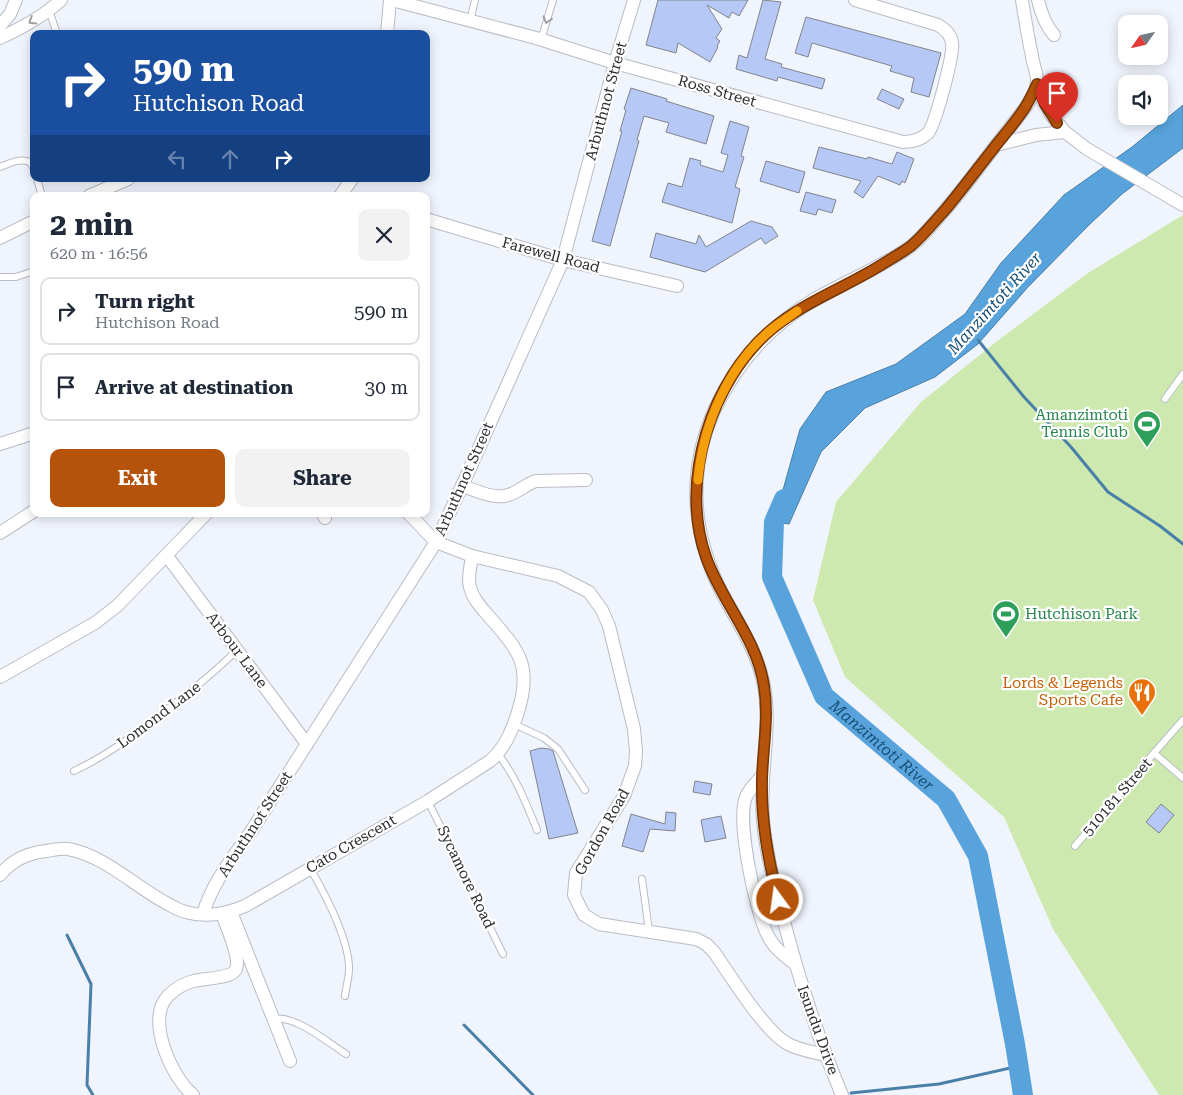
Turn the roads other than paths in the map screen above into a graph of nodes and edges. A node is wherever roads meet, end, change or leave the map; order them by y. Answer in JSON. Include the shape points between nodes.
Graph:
{"nodes":[{"id":1,"x":16,"y":0,"type":"edge"},
{"id":2,"x":61,"y":0,"type":"edge"},
{"id":3,"x":391,"y":0,"type":"edge"},
{"id":4,"x":475,"y":0,"type":"edge"},
{"id":5,"x":553,"y":0,"type":"edge"},
{"id":6,"x":634,"y":0,"type":"edge"},
{"id":7,"x":855,"y":0,"type":"edge"},
{"id":8,"x":1022,"y":0,"type":"edge"},
{"id":9,"x":1038,"y":0,"type":"edge"},
{"id":10,"x":49,"y":10,"type":"junction"},
{"id":11,"x":470,"y":21,"type":"junction"},
{"id":12,"x":0,"y":26,"type":"edge"},
{"id":13,"x":55,"y":30,"type":"edge"},
{"id":14,"x":387,"y":30,"type":"edge"},
{"id":15,"x":1054,"y":35,"type":"dead end"},
{"id":16,"x":0,"y":38,"type":"edge"},
{"id":17,"x":541,"y":40,"type":"junction"},
{"id":18,"x":615,"y":63,"type":"junction"},
{"id":19,"x":1037,"y":84,"type":"junction"},
{"id":20,"x":1065,"y":132,"type":"junction"},
{"id":21,"x":996,"y":145,"type":"junction"},
{"id":22,"x":30,"y":162,"type":"edge"},
{"id":23,"x":0,"y":167,"type":"edge"},
{"id":24,"x":121,"y":182,"type":"edge"},
{"id":25,"x":98,"y":192,"type":"edge"},
{"id":26,"x":1183,"y":205,"type":"edge"},
{"id":27,"x":430,"y":219,"type":"edge"},
{"id":28,"x":30,"y":223,"type":"edge"},
{"id":29,"x":0,"y":238,"type":"edge"},
{"id":30,"x":563,"y":260,"type":"junction"},
{"id":31,"x":30,"y":272,"type":"edge"},
{"id":32,"x":0,"y":277,"type":"edge"},
{"id":33,"x":677,"y":286,"type":"dead end"},
{"id":34,"x":1183,"y":374,"type":"edge"},
{"id":35,"x":1165,"y":399,"type":"dead end"},
{"id":36,"x":30,"y":434,"type":"edge"},
{"id":37,"x":0,"y":444,"type":"edge"},
{"id":38,"x":586,"y":480,"type":"dead end"},
{"id":39,"x":462,"y":486,"type":"junction"},
{"id":40,"x":30,"y":514,"type":"edge"},
{"id":41,"x":203,"y":517,"type":"edge"},
{"id":42,"x":412,"y":517,"type":"edge"},
{"id":43,"x":0,"y":533,"type":"edge"},
{"id":44,"x":436,"y":542,"type":"junction"},
{"id":45,"x":167,"y":556,"type":"junction"},
{"id":46,"x":472,"y":556,"type":"junction"},
{"id":47,"x":237,"y":650,"type":"junction"},
{"id":48,"x":0,"y":677,"type":"edge"},
{"id":49,"x":1183,"y":720,"type":"edge"},
{"id":50,"x":514,"y":724,"type":"junction"},
{"id":51,"x":307,"y":744,"type":"junction"},
{"id":52,"x":1154,"y":753,"type":"junction"},
{"id":53,"x":498,"y":754,"type":"junction"},
{"id":54,"x":74,"y":771,"type":"dead end"},
{"id":55,"x":762,"y":776,"type":"junction"},
{"id":56,"x":1183,"y":778,"type":"edge"},
{"id":57,"x":585,"y":790,"type":"dead end"},
{"id":58,"x":428,"y":800,"type":"junction"},
{"id":59,"x":537,"y":830,"type":"dead end"},
{"id":60,"x":1075,"y":846,"type":"dead end"},
{"id":61,"x":310,"y":868,"type":"junction"},
{"id":62,"x":0,"y":875,"type":"edge"},
{"id":63,"x":642,"y":879,"type":"dead end"},
{"id":64,"x":226,"y":913,"type":"junction"},
{"id":65,"x":203,"y":914,"type":"junction"},
{"id":66,"x":649,"y":931,"type":"junction"},
{"id":67,"x":503,"y":954,"type":"dead end"},
{"id":68,"x":794,"y":964,"type":"junction"},
{"id":69,"x":345,"y":996,"type":"dead end"},
{"id":70,"x":273,"y":1019,"type":"junction"},
{"id":71,"x":346,"y":1054,"type":"dead end"},
{"id":72,"x":825,"y":1055,"type":"junction"},
{"id":73,"x":290,"y":1061,"type":"dead end"},
{"id":74,"x":193,"y":1095,"type":"edge"},
{"id":75,"x":842,"y":1095,"type":"edge"}],
"edges":[{"from":1,"to":12,"type":"street"},
{"from":2,"to":10,"type":"street"},
{"from":3,"to":11,"type":"street","name":"Ross Street"},
{"from":3,"to":14,"type":"street"},
{"from":4,"to":11,"type":"lane"},
{"from":5,"to":17,"type":"lane","one_way":true},
{"from":6,"to":18,"type":"street","name":"Arbuthnot Street"},
{"from":7,"to":18,"type":"street","name":"Ross Street","via":[[938,25],[950,37],[952,56],[933,125],[926,135],[910,142],[893,140]]},
{"from":8,"to":19,"type":"street"},
{"from":9,"to":15,"type":"street","via":[[1048,28]]},
{"from":10,"to":13,"type":"lane"},
{"from":10,"to":16,"type":"street","one_way":true},
{"from":11,"to":17,"type":"street","name":"Ross Street"},
{"from":17,"to":18,"type":"street","name":"Ross Street"},
{"from":18,"to":30,"type":"street","name":"Arbuthnot Street"},
{"from":19,"to":20,"type":"street","via":[[1051,115]]},
{"from":19,"to":21,"type":"street","name":"Isundu Drive","via":[[1026,106]]},
{"from":20,"to":21,"type":"street"},
{"from":20,"to":26,"type":"street"},
{"from":21,"to":55,"type":"street","name":"Isundu Drive","via":[[933,224],[912,245],[884,264],[817,298],[772,329],[739,366],[714,411],[700,458],[696,499],[698,524],[706,556],[754,651],[764,683],[766,726]]},
{"from":22,"to":23,"type":"lane","via":[[24,160]]},
{"from":24,"to":25,"type":"street"},
{"from":27,"to":30,"type":"street","name":"Farewell Road"},
{"from":28,"to":29,"type":"street"},
{"from":30,"to":33,"type":"street","name":"Farewell Road"},
{"from":30,"to":39,"type":"street","name":"Arbuthnot Street"},
{"from":31,"to":32,"type":"lane"},
{"from":34,"to":35,"type":"lane"},
{"from":36,"to":37,"type":"street"},
{"from":38,"to":39,"type":"street","via":[[536,480],[512,494],[501,496]]},
{"from":39,"to":44,"type":"street","name":"Arbuthnot Street"},
{"from":40,"to":43,"type":"street"},
{"from":41,"to":45,"type":"street"},
{"from":42,"to":44,"type":"street"},
{"from":44,"to":46,"type":"street","name":"Gordon Road"},
{"from":44,"to":51,"type":"street","name":"Arbuthnot Street"},
{"from":45,"to":47,"type":"street","name":"Arbour Lane"},
{"from":45,"to":48,"type":"street","via":[[117,606],[95,623]]},
{"from":46,"to":50,"type":"street","name":"Cato Crescent","via":[[469,576],[473,597],[520,655],[524,674]]},
{"from":46,"to":66,"type":"street","name":"Gordon Road","via":[[558,576],[589,592],[602,610],[634,729],[635,766],[624,796],[576,873],[574,895],[584,915],[599,924]]},
{"from":47,"to":51,"type":"street","name":"Arbour Lane"},
{"from":47,"to":54,"type":"lane","name":"Lomond Lane","via":[[210,676],[136,733],[105,755]]},
{"from":49,"to":52,"type":"lane"},
{"from":50,"to":53,"type":"street","name":"Cato Crescent"},
{"from":50,"to":57,"type":"lane","via":[[544,738],[558,749]]},
{"from":51,"to":65,"type":"street","name":"Arbuthnot Street","via":[[220,877]]},
{"from":52,"to":56,"type":"lane","name":"510181 Street"},
{"from":52,"to":60,"type":"lane","name":"510181 Street"},
{"from":53,"to":58,"type":"street","name":"Cato Crescent"},
{"from":53,"to":59,"type":"lane","via":[[521,789]]},
{"from":55,"to":68,"type":"street","name":"Isundu Drive","via":[[764,838]]},
{"from":55,"to":68,"type":"street","name":"Isundu Drive","via":[[745,798],[743,835],[747,860],[768,936]]},
{"from":58,"to":61,"type":"street","name":"Cato Crescent"},
{"from":58,"to":67,"type":"lane","name":"Sycamore Road"},
{"from":61,"to":64,"type":"street","name":"Cato Crescent","via":[[245,906]]},
{"from":61,"to":69,"type":"lane","via":[[348,954]]},
{"from":62,"to":65,"type":"street","name":"Cato Crescent","via":[[8,864],[22,858],[38,852],[66,849],[87,854],[185,912]]},
{"from":63,"to":66,"type":"lane"},
{"from":64,"to":65,"type":"street","name":"Cato Crescent"},
{"from":64,"to":70,"type":"street"},
{"from":64,"to":74,"type":"street","via":[[236,969],[227,976],[193,981],[179,987],[160,1007],[158,1024],[167,1056]]},
{"from":66,"to":72,"type":"street","name":"Gordon Road","via":[[696,939],[706,944],[773,1033],[787,1044]]},
{"from":68,"to":72,"type":"street","name":"Isundu Drive"},
{"from":70,"to":71,"type":"lane","via":[[288,1019],[300,1024]]},
{"from":70,"to":73,"type":"street"},
{"from":72,"to":75,"type":"street","name":"Isundu Drive"}]}
